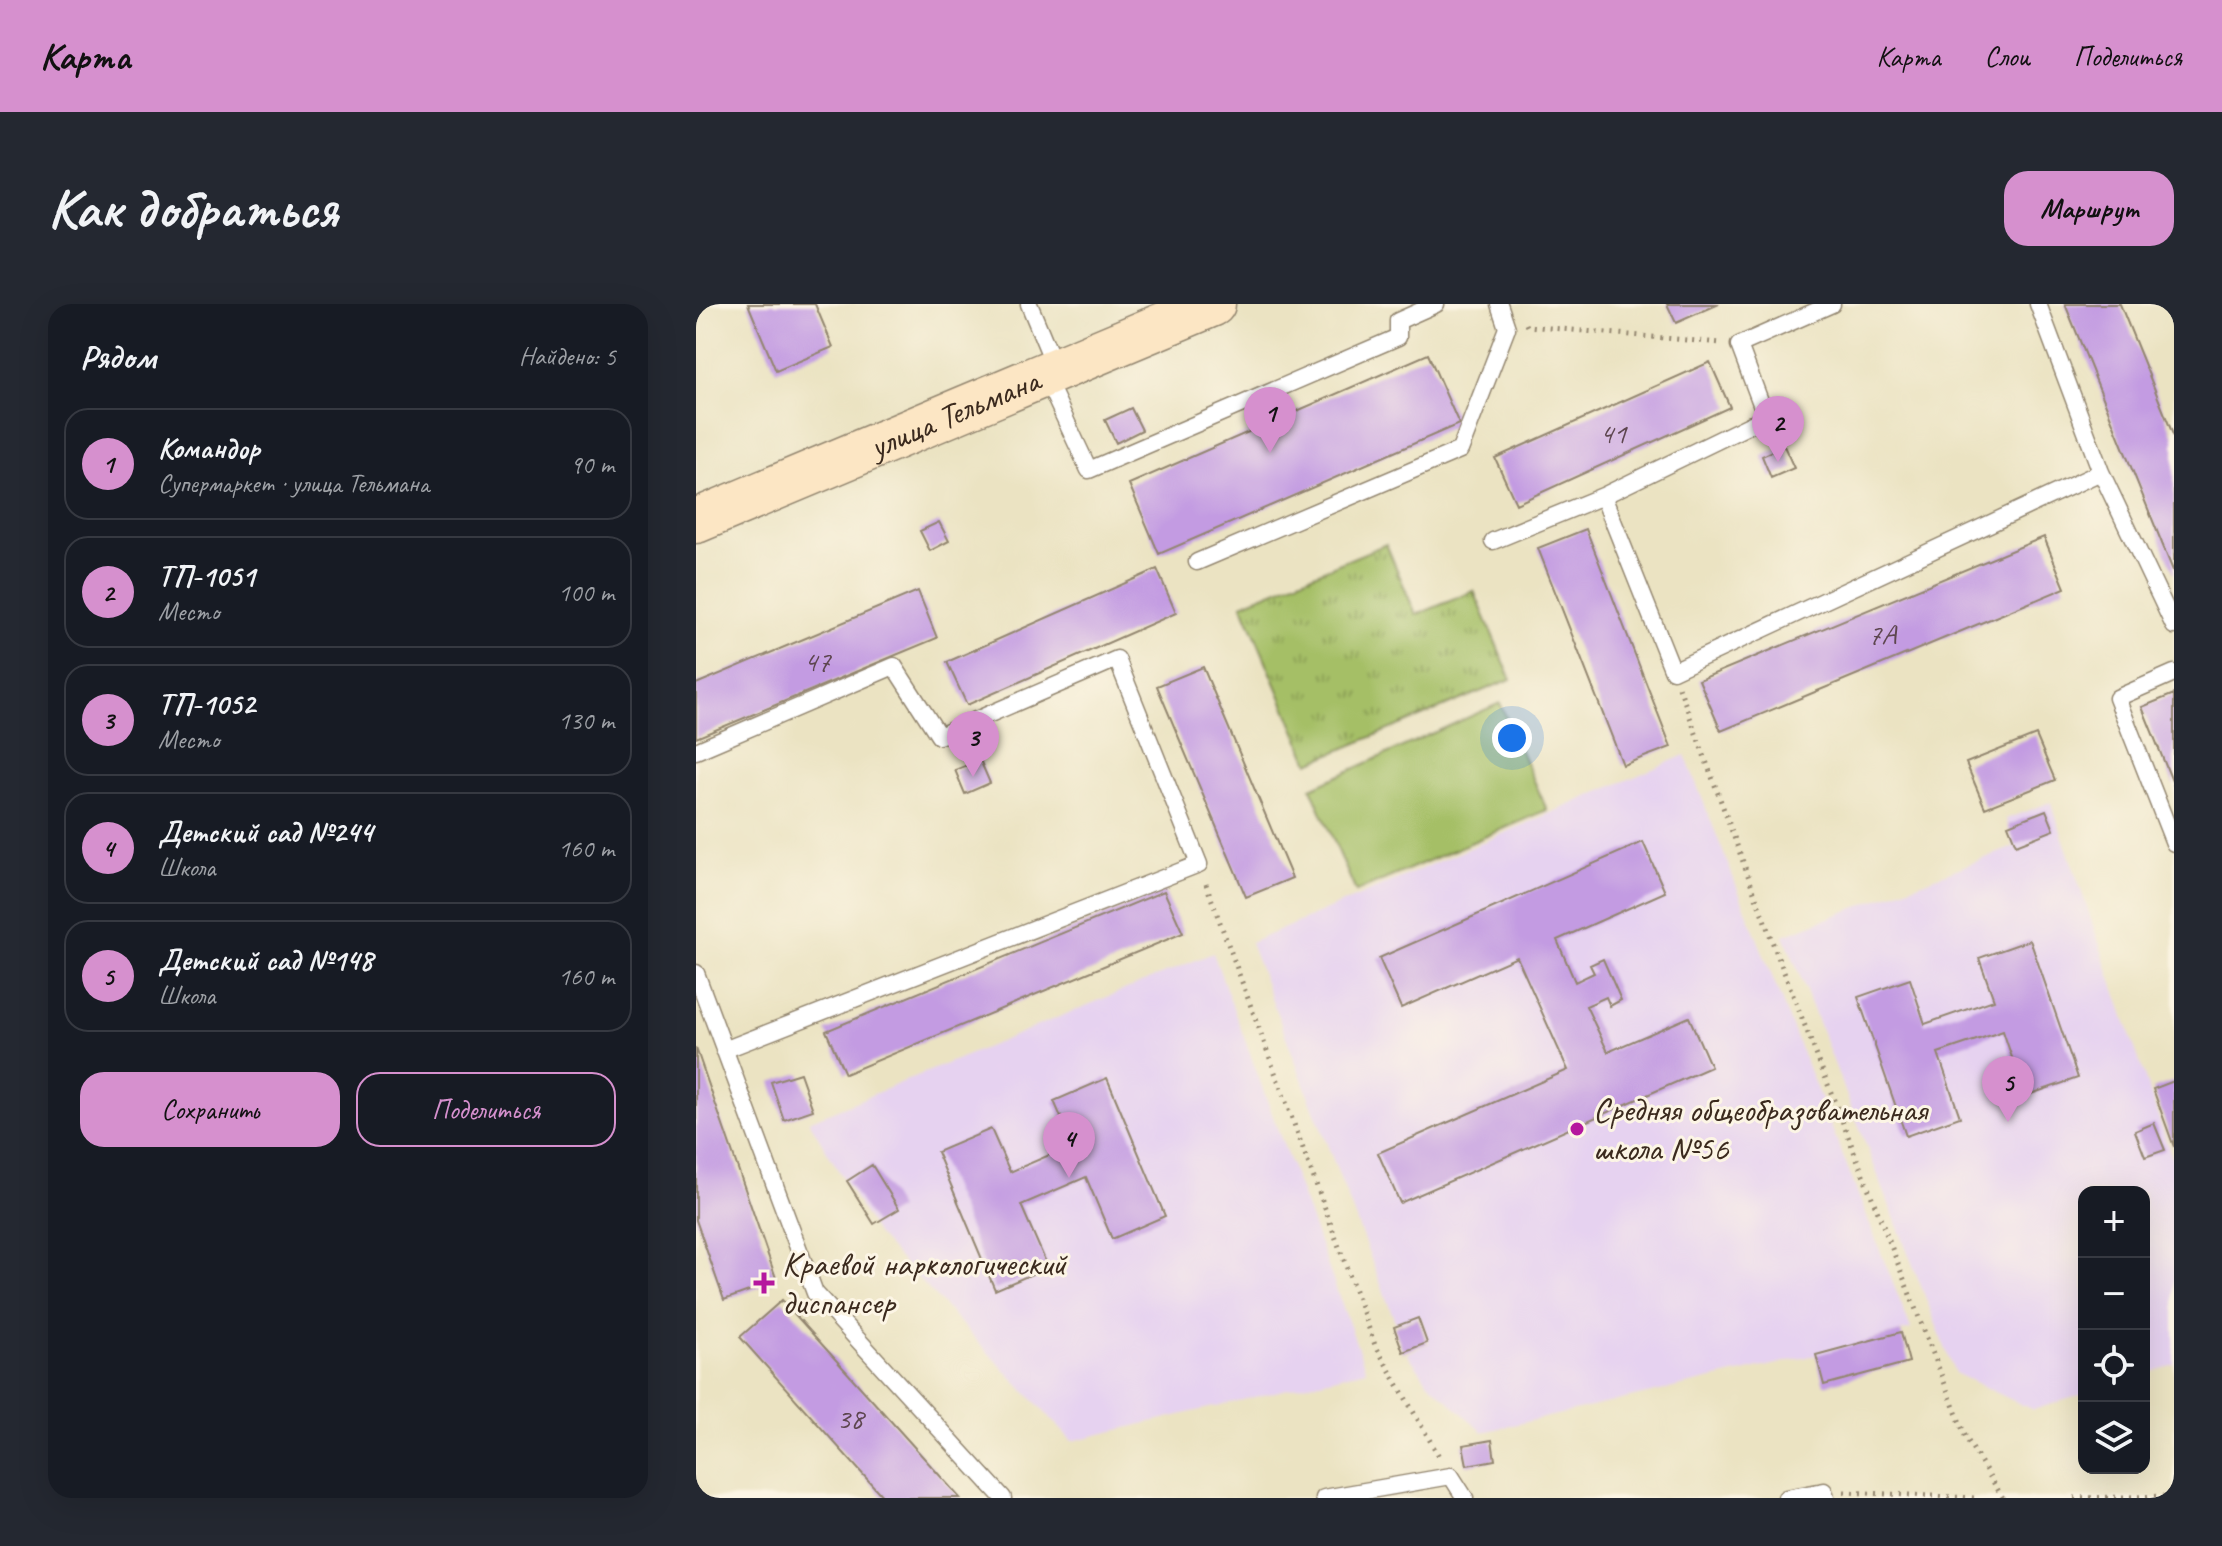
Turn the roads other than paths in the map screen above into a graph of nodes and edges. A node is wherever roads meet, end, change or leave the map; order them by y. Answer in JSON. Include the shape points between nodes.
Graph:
{"nodes":[{"id":1,"x":1029,"y":304,"type":"edge"},
{"id":2,"x":1213,"y":304,"type":"edge"},
{"id":3,"x":1436,"y":304,"type":"edge"},
{"id":4,"x":1499,"y":304,"type":"edge"},
{"id":5,"x":1832,"y":304,"type":"edge"},
{"id":6,"x":2038,"y":304,"type":"edge"},
{"id":7,"x":1051,"y":373,"type":"junction"},
{"id":8,"x":2101,"y":472,"type":"junction"},
{"id":9,"x":1603,"y":496,"type":"junction"},
{"id":10,"x":696,"y":521,"type":"edge"},
{"id":11,"x":1493,"y":541,"type":"dead end"},
{"id":12,"x":1197,"y":562,"type":"dead end"},
{"id":13,"x":2174,"y":626,"type":"edge"},
{"id":14,"x":2174,"y":673,"type":"edge"},
{"id":15,"x":696,"y":751,"type":"edge"},
{"id":16,"x":2174,"y":843,"type":"edge"},
{"id":17,"x":696,"y":973,"type":"edge"},
{"id":18,"x":724,"y":1050,"type":"junction"},
{"id":19,"x":1825,"y":1495,"type":"edge"},
{"id":20,"x":1003,"y":1498,"type":"edge"},
{"id":21,"x":1324,"y":1498,"type":"edge"},
{"id":22,"x":1465,"y":1498,"type":"edge"},
{"id":23,"x":1786,"y":1498,"type":"edge"}],
"edges":[{"from":1,"to":7,"type":"lane"},
{"from":2,"to":7,"type":"main road","name":"улица Тельмана"},
{"from":3,"to":7,"type":"lane","via":[[1398,321],[1398,337],[1089,470]]},
{"from":4,"to":12,"type":"lane","via":[[1507,328],[1460,450]]},
{"from":5,"to":9,"type":"lane","via":[[1739,345],[1766,417]]},
{"from":6,"to":8,"type":"lane"},
{"from":7,"to":10,"type":"main road","name":"улица Тельмана"},
{"from":8,"to":9,"type":"lane","via":[[1673,671]]},
{"from":8,"to":13,"type":"lane"},
{"from":9,"to":11,"type":"lane"},
{"from":14,"to":16,"type":"lane","via":[[2117,698]]},
{"from":15,"to":18,"type":"lane","via":[[894,666],[939,736],[1117,659],[1199,864]]},
{"from":17,"to":18,"type":"lane"},
{"from":18,"to":20,"type":"lane","via":[[815,1293]]},
{"from":19,"to":23,"type":"lane"},
{"from":21,"to":22,"type":"lane","via":[[1451,1476]]}]}
